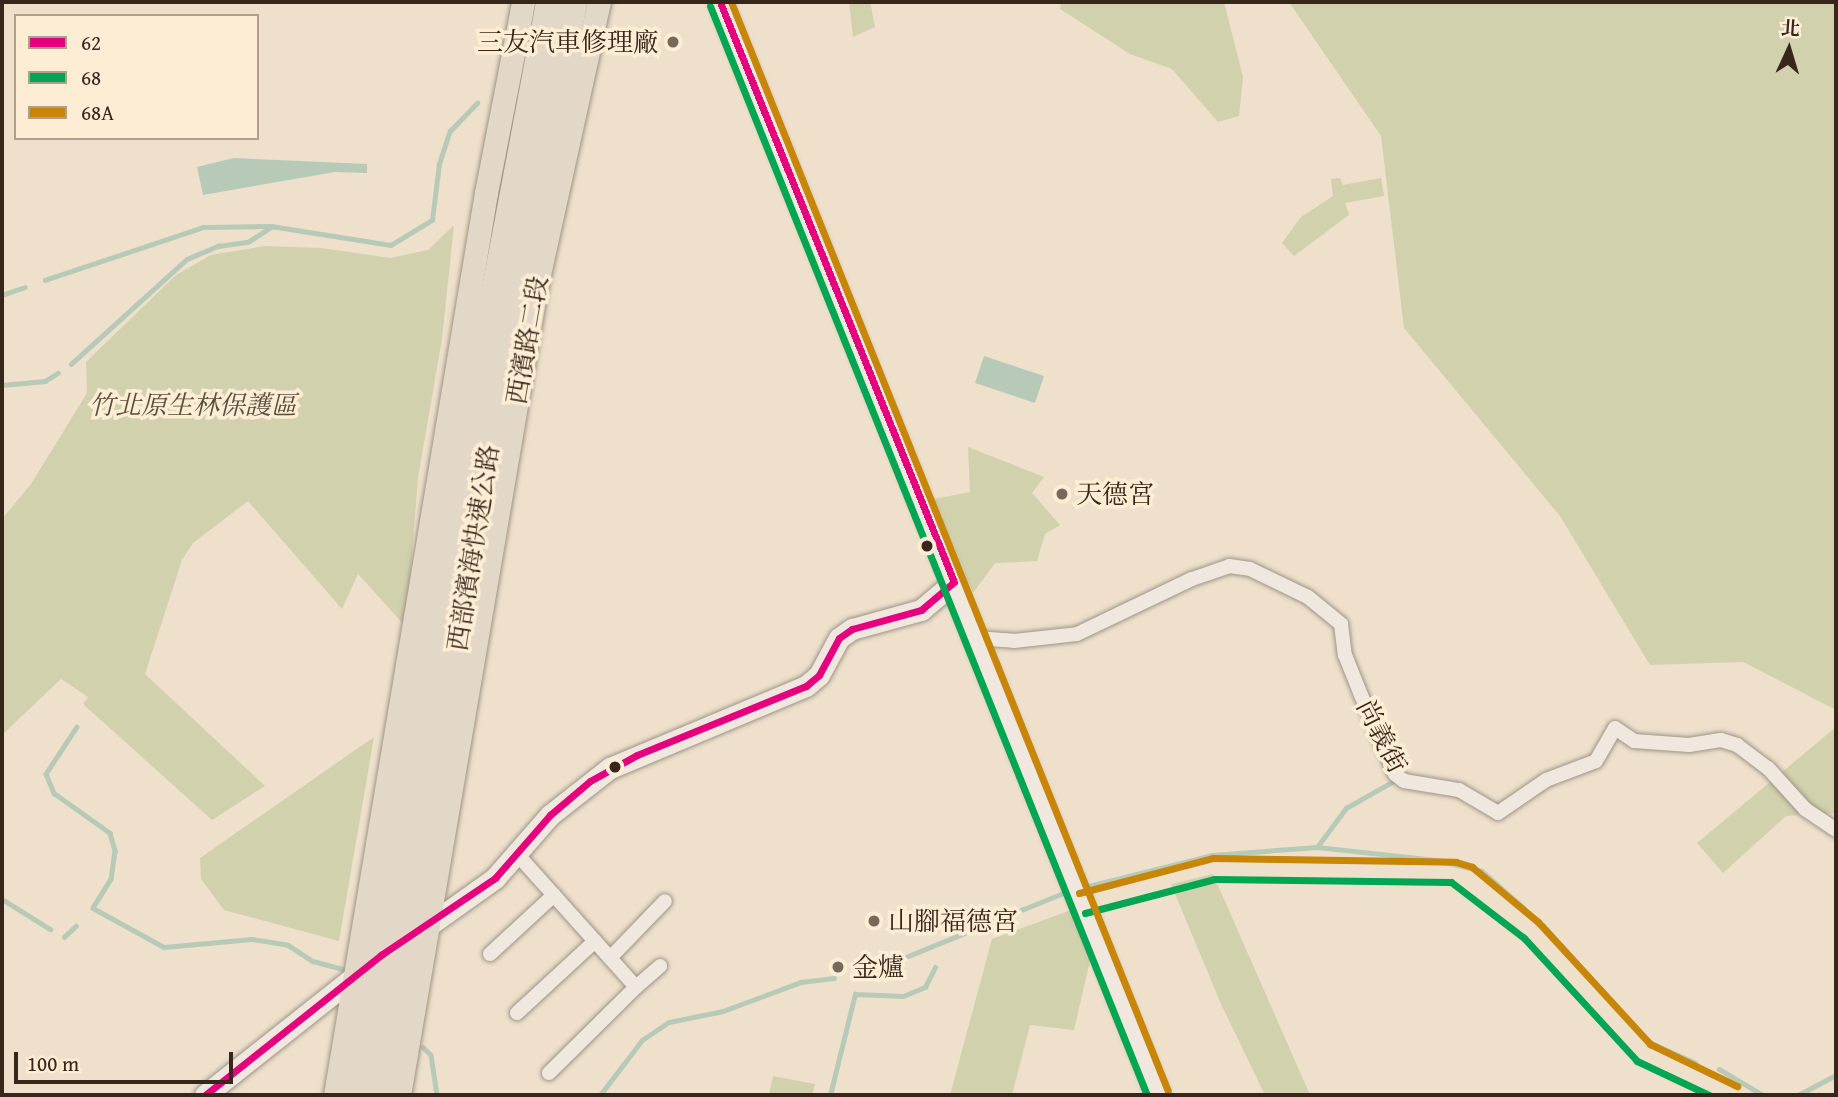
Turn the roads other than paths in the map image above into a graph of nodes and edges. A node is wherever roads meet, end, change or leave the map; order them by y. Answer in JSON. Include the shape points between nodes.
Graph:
{"nodes":[{"id":1,"x":523,"y":2,"type":"edge"},
{"id":2,"x":548,"y":2,"type":"edge"},
{"id":3,"x":574,"y":2,"type":"edge"},
{"id":4,"x":599,"y":2,"type":"edge"},
{"id":5,"x":720,"y":2,"type":"edge"},
{"id":6,"x":534,"y":130,"type":"junction"},
{"id":7,"x":954,"y":582,"type":"junction"},
{"id":8,"x":975,"y":638,"type":"junction"},
{"id":9,"x":1836,"y":830,"type":"edge"},
{"id":10,"x":517,"y":853,"type":"junction"},
{"id":11,"x":554,"y":895,"type":"junction"},
{"id":12,"x":665,"y":901,"type":"dead end"},
{"id":13,"x":418,"y":933,"type":"junction"},
{"id":14,"x":595,"y":941,"type":"junction"},
{"id":15,"x":490,"y":954,"type":"dead end"},
{"id":16,"x":381,"y":955,"type":"junction"},
{"id":17,"x":610,"y":958,"type":"junction"},
{"id":18,"x":660,"y":966,"type":"dead end"},
{"id":19,"x":356,"y":974,"type":"junction"},
{"id":20,"x":636,"y":987,"type":"junction"},
{"id":21,"x":517,"y":1013,"type":"dead end"},
{"id":22,"x":549,"y":1073,"type":"dead end"},
{"id":23,"x":205,"y":1095,"type":"edge"},
{"id":24,"x":335,"y":1095,"type":"edge"},
{"id":25,"x":358,"y":1095,"type":"edge"},
{"id":26,"x":381,"y":1095,"type":"edge"},
{"id":27,"x":399,"y":1095,"type":"edge"},
{"id":28,"x":1158,"y":1095,"type":"edge"}],
"edges":[{"from":1,"to":19,"type":"main road","via":[[486,193]]},
{"from":2,"to":6,"type":"highway","name":"西部濱海快速公路"},
{"from":3,"to":6,"type":"highway","name":"西部濱海快速公路"},
{"from":4,"to":13,"type":"main road","name":"西濱路二段","via":[[536,288]]},
{"from":5,"to":7,"type":"street"},
{"from":6,"to":13,"type":"highway","name":"西部濱海快速公路"},
{"from":6,"to":16,"type":"highway","name":"西部濱海快速公路"},
{"from":7,"to":8,"type":"street"},
{"from":7,"to":10,"type":"street","via":[[921,610],[852,629],[839,638],[819,675],[806,686],[610,768],[550,815]]},
{"from":8,"to":9,"type":"street","name":"尚義街","via":[[1014,641],[1077,634],[1192,579],[1229,566],[1250,569],[1308,597],[1341,624],[1345,655],[1361,695],[1395,774],[1404,781],[1459,790],[1497,813],[1546,780],[1596,761],[1615,728],[1634,741],[1689,745],[1721,740],[1737,745],[1768,768],[1805,808]]},
{"from":8,"to":28,"type":"street"},
{"from":10,"to":11,"type":"street"},
{"from":10,"to":13,"type":"street","via":[[495,878]]},
{"from":11,"to":14,"type":"street"},
{"from":11,"to":15,"type":"street"},
{"from":12,"to":17,"type":"street"},
{"from":13,"to":16,"type":"street"},
{"from":13,"to":26,"type":"highway","name":"西部濱海快速公路"},
{"from":13,"to":27,"type":"main road","name":"西濱路二段"},
{"from":14,"to":17,"type":"street"},
{"from":14,"to":21,"type":"street"},
{"from":16,"to":19,"type":"street"},
{"from":16,"to":25,"type":"highway","name":"西部濱海快速公路"},
{"from":17,"to":20,"type":"street"},
{"from":18,"to":20,"type":"street"},
{"from":19,"to":23,"type":"street"},
{"from":19,"to":24,"type":"main road"},
{"from":20,"to":22,"type":"street"}]}
